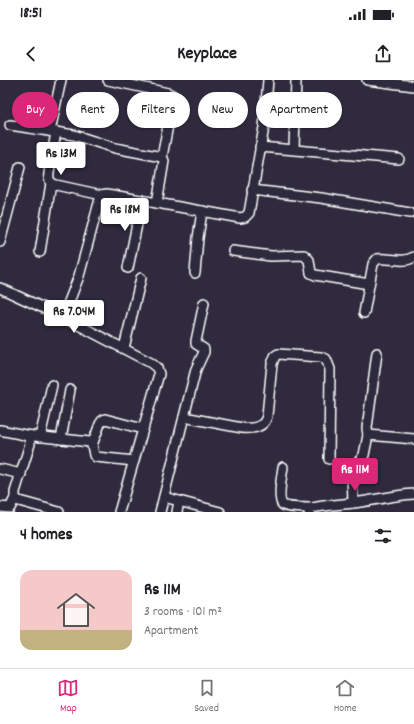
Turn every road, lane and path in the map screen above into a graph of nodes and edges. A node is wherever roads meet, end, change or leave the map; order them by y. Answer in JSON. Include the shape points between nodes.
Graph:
{"nodes":[{"id":1,"x":61,"y":80,"type":"edge"},
{"id":2,"x":108,"y":80,"type":"edge"},
{"id":3,"x":268,"y":80,"type":"edge"},
{"id":4,"x":296,"y":80,"type":"edge"},
{"id":5,"x":367,"y":80,"type":"edge"},
{"id":6,"x":414,"y":86,"type":"edge"},
{"id":7,"x":10,"y":125,"type":"dead end"},
{"id":8,"x":53,"y":131,"type":"junction"},
{"id":9,"x":260,"y":147,"type":"junction"},
{"id":10,"x":294,"y":149,"type":"junction"},
{"id":11,"x":162,"y":157,"type":"junction"},
{"id":12,"x":399,"y":158,"type":"dead end"},
{"id":13,"x":20,"y":167,"type":"dead end"},
{"id":14,"x":51,"y":183,"type":"junction"},
{"id":15,"x":252,"y":190,"type":"junction"},
{"id":16,"x":102,"y":195,"type":"junction"},
{"id":17,"x":142,"y":200,"type":"junction"},
{"id":18,"x":157,"y":203,"type":"junction"},
{"id":19,"x":202,"y":211,"type":"junction"},
{"id":20,"x":410,"y":213,"type":"dead end"},
{"id":21,"x":0,"y":242,"type":"edge"},
{"id":22,"x":233,"y":251,"type":"dead end"},
{"id":23,"x":40,"y":252,"type":"dead end"},
{"id":24,"x":414,"y":257,"type":"edge"},
{"id":25,"x":128,"y":268,"type":"dead end"},
{"id":26,"x":195,"y":273,"type":"dead end"},
{"id":27,"x":141,"y":278,"type":"dead end"},
{"id":28,"x":369,"y":284,"type":"junction"},
{"id":29,"x":0,"y":288,"type":"edge"},
{"id":30,"x":204,"y":303,"type":"dead end"},
{"id":31,"x":364,"y":313,"type":"dead end"},
{"id":32,"x":63,"y":317,"type":"junction"},
{"id":33,"x":124,"y":348,"type":"junction"},
{"id":34,"x":377,"y":353,"type":"dead end"},
{"id":35,"x":52,"y":385,"type":"dead end"},
{"id":36,"x":70,"y":390,"type":"dead end"},
{"id":37,"x":184,"y":418,"type":"junction"},
{"id":38,"x":143,"y":429,"type":"junction"},
{"id":39,"x":0,"y":430,"type":"edge"},
{"id":40,"x":25,"y":435,"type":"junction"},
{"id":41,"x":368,"y":435,"type":"junction"},
{"id":42,"x":40,"y":437,"type":"junction"},
{"id":43,"x":61,"y":439,"type":"junction"},
{"id":44,"x":414,"y":439,"type":"edge"},
{"id":45,"x":92,"y":445,"type":"junction"},
{"id":46,"x":329,"y":459,"type":"dead end"},
{"id":47,"x":134,"y":461,"type":"junction"},
{"id":48,"x":283,"y":468,"type":"dead end"},
{"id":49,"x":0,"y":469,"type":"edge"},
{"id":50,"x":21,"y":474,"type":"junction"},
{"id":51,"x":414,"y":494,"type":"edge"},
{"id":52,"x":164,"y":497,"type":"junction"},
{"id":53,"x":15,"y":498,"type":"junction"},
{"id":54,"x":179,"y":501,"type":"junction"},
{"id":55,"x":353,"y":503,"type":"junction"},
{"id":56,"x":0,"y":507,"type":"edge"},
{"id":57,"x":310,"y":510,"type":"edge"},
{"id":58,"x":59,"y":512,"type":"edge"},
{"id":59,"x":119,"y":512,"type":"edge"},
{"id":60,"x":160,"y":512,"type":"edge"},
{"id":61,"x":177,"y":512,"type":"edge"},
{"id":62,"x":220,"y":512,"type":"edge"}],
"edges":[{"from":1,"to":8,"type":"street"},
{"from":2,"to":11,"type":"street","via":[[172,95]]},
{"from":3,"to":9,"type":"street"},
{"from":4,"to":10,"type":"street"},
{"from":5,"to":6,"type":"street"},
{"from":7,"to":8,"type":"street"},
{"from":8,"to":11,"type":"street"},
{"from":8,"to":14,"type":"street","via":[[48,178]]},
{"from":9,"to":10,"type":"street"},
{"from":9,"to":15,"type":"street"},
{"from":10,"to":12,"type":"street"},
{"from":11,"to":18,"type":"street","via":[[164,161]]},
{"from":13,"to":21,"type":"street"},
{"from":14,"to":16,"type":"street"},
{"from":14,"to":23,"type":"street"},
{"from":15,"to":19,"type":"street","via":[[249,213],[246,217]]},
{"from":15,"to":20,"type":"street","via":[[321,198]]},
{"from":16,"to":17,"type":"street"},
{"from":16,"to":32,"type":"street","via":[[79,276]]},
{"from":17,"to":18,"type":"street"},
{"from":17,"to":25,"type":"street"},
{"from":18,"to":19,"type":"street"},
{"from":19,"to":26,"type":"street"},
{"from":22,"to":28,"type":"street","via":[[271,256],[300,255],[309,260],[311,273],[314,275]]},
{"from":24,"to":28,"type":"street","via":[[406,261],[377,259],[373,264]]},
{"from":27,"to":33,"type":"street"},
{"from":28,"to":31,"type":"street"},
{"from":29,"to":32,"type":"street"},
{"from":30,"to":37,"type":"street","via":[[196,344],[204,349],[204,352],[196,369]]},
{"from":32,"to":33,"type":"street"},
{"from":33,"to":38,"type":"street","via":[[152,363],[159,374]]},
{"from":34,"to":41,"type":"street"},
{"from":35,"to":42,"type":"street"},
{"from":36,"to":43,"type":"street"},
{"from":37,"to":46,"type":"street","via":[[248,429],[261,426],[267,416],[275,356],[278,354],[321,357],[326,359],[330,369]]},
{"from":37,"to":52,"type":"street"},
{"from":38,"to":45,"type":"street","via":[[105,419],[100,424]]},
{"from":38,"to":47,"type":"street"},
{"from":39,"to":40,"type":"street"},
{"from":40,"to":42,"type":"street"},
{"from":40,"to":50,"type":"street","via":[[29,438],[30,444]]},
{"from":41,"to":44,"type":"street"},
{"from":41,"to":55,"type":"street","via":[[364,455],[352,474]]},
{"from":42,"to":43,"type":"street"},
{"from":43,"to":45,"type":"street","via":[[90,442]]},
{"from":45,"to":47,"type":"street","via":[[96,457]]},
{"from":47,"to":59,"type":"street"},
{"from":48,"to":57,"type":"street","via":[[280,495],[282,503],[284,506]]},
{"from":49,"to":50,"type":"street"},
{"from":50,"to":53,"type":"street"},
{"from":51,"to":55,"type":"street"},
{"from":52,"to":54,"type":"street"},
{"from":52,"to":60,"type":"street"},
{"from":53,"to":56,"type":"street","via":[[10,508]]},
{"from":53,"to":58,"type":"street"},
{"from":54,"to":61,"type":"street"},
{"from":54,"to":62,"type":"street"},
{"from":55,"to":57,"type":"street","via":[[320,506]]}]}
